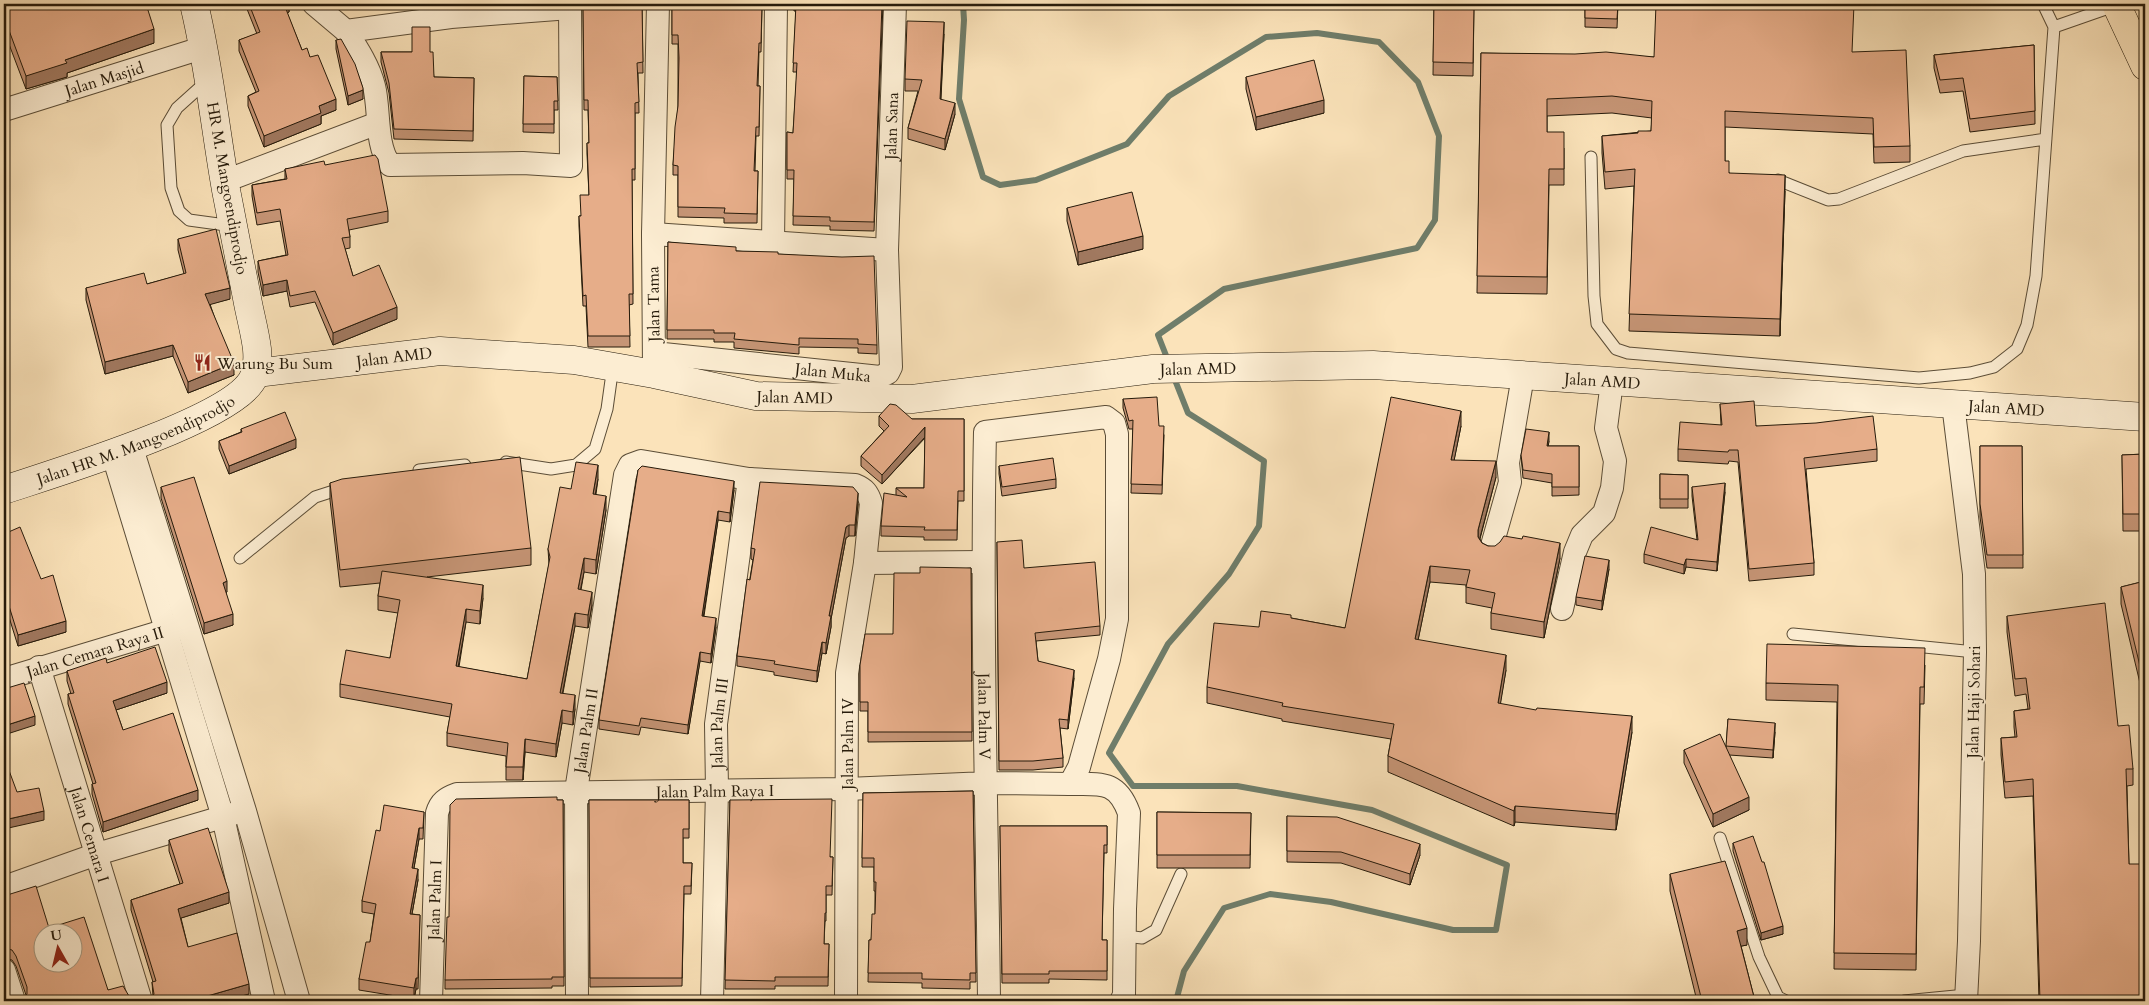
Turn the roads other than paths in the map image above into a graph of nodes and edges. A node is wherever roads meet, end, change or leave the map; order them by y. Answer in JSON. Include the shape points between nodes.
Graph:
{"nodes":[{"id":1,"x":194,"y":4,"type":"edge"},
{"id":2,"x":314,"y":4,"type":"edge"},
{"id":3,"x":658,"y":4,"type":"edge"},
{"id":4,"x":776,"y":4,"type":"edge"},
{"id":5,"x":895,"y":4,"type":"edge"},
{"id":6,"x":2043,"y":4,"type":"edge"},
{"id":7,"x":2117,"y":4,"type":"edge"},
{"id":8,"x":570,"y":6,"type":"edge"},
{"id":9,"x":2054,"y":26,"type":"junction"},
{"id":10,"x":346,"y":31,"type":"junction"},
{"id":11,"x":205,"y":47,"type":"junction"},
{"id":12,"x":2145,"y":66,"type":"edge"},
{"id":13,"x":210,"y":78,"type":"junction"},
{"id":14,"x":4,"y":110,"type":"edge"},
{"id":15,"x":378,"y":123,"type":"junction"},
{"id":16,"x":2046,"y":138,"type":"junction"},
{"id":17,"x":1591,"y":157,"type":"dead end"},
{"id":18,"x":1778,"y":180,"type":"edge"},
{"id":19,"x":224,"y":181,"type":"junction"},
{"id":20,"x":233,"y":226,"type":"junction"},
{"id":21,"x":652,"y":234,"type":"junction"},
{"id":22,"x":772,"y":242,"type":"junction"},
{"id":23,"x":888,"y":250,"type":"junction"},
{"id":24,"x":654,"y":364,"type":"junction"},
{"id":25,"x":613,"y":366,"type":"junction"},
{"id":26,"x":256,"y":373,"type":"junction"},
{"id":27,"x":1523,"y":376,"type":"junction"},
{"id":28,"x":1612,"y":382,"type":"junction"},
{"id":29,"x":1953,"y":404,"type":"junction"},
{"id":30,"x":2145,"y":417,"type":"edge"},
{"id":31,"x":122,"y":449,"type":"junction"},
{"id":32,"x":492,"y":463,"type":"edge"},
{"id":33,"x":474,"y":464,"type":"edge"},
{"id":34,"x":411,"y":471,"type":"edge"},
{"id":35,"x":749,"y":479,"type":"junction"},
{"id":36,"x":350,"y":485,"type":"edge"},
{"id":37,"x":4,"y":490,"type":"edge"},
{"id":38,"x":1492,"y":549,"type":"edge"},
{"id":39,"x":240,"y":558,"type":"dead end"},
{"id":40,"x":865,"y":562,"type":"junction"},
{"id":41,"x":982,"y":562,"type":"junction"},
{"id":42,"x":1562,"y":609,"type":"dead end"},
{"id":43,"x":176,"y":627,"type":"junction"},
{"id":44,"x":1793,"y":634,"type":"dead end"},
{"id":45,"x":1975,"y":652,"type":"junction"},
{"id":46,"x":39,"y":668,"type":"junction"},
{"id":47,"x":4,"y":678,"type":"edge"},
{"id":48,"x":987,"y":783,"type":"junction"},
{"id":49,"x":1070,"y":784,"type":"junction"},
{"id":50,"x":847,"y":789,"type":"junction"},
{"id":51,"x":717,"y":790,"type":"junction"},
{"id":52,"x":576,"y":791,"type":"junction"},
{"id":53,"x":444,"y":800,"type":"joint"},
{"id":54,"x":245,"y":811,"type":"junction"},
{"id":55,"x":223,"y":817,"type":"junction"},
{"id":56,"x":1720,"y":838,"type":"dead end"},
{"id":57,"x":97,"y":854,"type":"junction"},
{"id":58,"x":1181,"y":874,"type":"dead end"},
{"id":59,"x":4,"y":887,"type":"edge"},
{"id":60,"x":1125,"y":936,"type":"junction"},
{"id":61,"x":4,"y":970,"type":"edge"},
{"id":62,"x":1966,"y":998,"type":"edge"},
{"id":63,"x":14,"y":1001,"type":"edge"},
{"id":64,"x":141,"y":1001,"type":"edge"},
{"id":65,"x":264,"y":1001,"type":"edge"},
{"id":66,"x":300,"y":1001,"type":"edge"},
{"id":67,"x":431,"y":1001,"type":"edge"},
{"id":68,"x":577,"y":1001,"type":"edge"},
{"id":69,"x":712,"y":1001,"type":"edge"},
{"id":70,"x":846,"y":1001,"type":"edge"},
{"id":71,"x":989,"y":1001,"type":"edge"},
{"id":72,"x":1121,"y":1001,"type":"edge"},
{"id":73,"x":1786,"y":1001,"type":"edge"},
{"id":74,"x":1904,"y":1001,"type":"edge"}],
"edges":[{"from":1,"to":11,"type":"street","name":"HR M. Mangoendiprodjo"},
{"from":2,"to":10,"type":"street"},
{"from":3,"to":21,"type":"street","name":"Jalan Tama"},
{"from":4,"to":22,"type":"street"},
{"from":5,"to":23,"type":"street","name":"Jalan Sana"},
{"from":6,"to":9,"type":"lane"},
{"from":7,"to":9,"type":"lane"},
{"from":7,"to":12,"type":"highway"},
{"from":8,"to":10,"type":"street"},
{"from":8,"to":15,"type":"street","via":[[571,166],[523,163],[394,166],[386,158]]},
{"from":9,"to":16,"type":"lane"},
{"from":10,"to":15,"type":"street","via":[[363,58],[374,86]]},
{"from":11,"to":13,"type":"street","name":"HR M. Mangoendiprodjo"},
{"from":11,"to":14,"type":"street","name":"Jalan Masjid"},
{"from":13,"to":19,"type":"street","name":"HR M. Mangoendiprodjo"},
{"from":13,"to":20,"type":"lane","via":[[177,108],[167,125],[171,188],[179,211],[189,220]]},
{"from":15,"to":19,"type":"street"},
{"from":16,"to":17,"type":"lane","via":[[2036,276],[2027,325],[2017,348],[1994,367],[1919,378],[1628,353],[1616,349],[1597,324]]},
{"from":16,"to":18,"type":"lane","via":[[1964,151],[1839,199],[1828,200]]},
{"from":19,"to":20,"type":"street","name":"HR M. Mangoendiprodjo"},
{"from":20,"to":26,"type":"street","name":"HR M. Mangoendiprodjo","via":[[257,348]]},
{"from":21,"to":22,"type":"street"},
{"from":21,"to":24,"type":"street","name":"Jalan Tama"},
{"from":22,"to":23,"type":"street"},
{"from":23,"to":24,"type":"street","name":"Jalan Muka","via":[[891,367],[880,377]]},
{"from":24,"to":25,"type":"street","name":"Jalan AMD"},
{"from":24,"to":27,"type":"street","name":"Jalan AMD","via":[[756,396],[885,400],[1153,369],[1373,365]]},
{"from":25,"to":26,"type":"street","name":"Jalan AMD","via":[[574,360],[440,351]]},
{"from":25,"to":32,"type":"lane","via":[[607,409],[595,448],[576,465],[551,469],[511,462]]},
{"from":26,"to":31,"type":"street","name":"Jalan HR M. Mangoendiprodjo","via":[[246,388],[217,409]]},
{"from":27,"to":28,"type":"street","name":"Jalan AMD"},
{"from":27,"to":38,"type":"street","via":[[1508,463],[1510,482]]},
{"from":28,"to":29,"type":"street","name":"Jalan AMD"},
{"from":28,"to":42,"type":"street","via":[[1606,428],[1615,461],[1612,488],[1604,513],[1582,535]]},
{"from":29,"to":30,"type":"street","name":"Jalan AMD"},
{"from":29,"to":45,"type":"street","name":"Jalan Haji Sohari","via":[[1974,574]]},
{"from":31,"to":37,"type":"street","name":"Jalan HR M. Mangoendiprodjo"},
{"from":31,"to":43,"type":"street"},
{"from":33,"to":34,"type":"lane"},
{"from":35,"to":40,"type":"street","name":"Jalan Palm IV","via":[[855,485],[865,490],[871,503]]},
{"from":35,"to":51,"type":"street","name":"Jalan Palm III","via":[[716,724]]},
{"from":35,"to":52,"type":"street","name":"Jalan Palm II","via":[[641,461],[630,465],[625,475]]},
{"from":36,"to":39,"type":"lane","via":[[315,497]]},
{"from":40,"to":41,"type":"street"},
{"from":40,"to":50,"type":"street","name":"Jalan Palm IV","via":[[847,672]]},
{"from":41,"to":48,"type":"street","name":"Jalan Palm V"},
{"from":41,"to":49,"type":"street","name":"Jalan Palm V","via":[[985,432],[1110,418],[1116,428],[1117,619],[1081,758]]},
{"from":43,"to":46,"type":"street","name":"Jalan Cemara Raya II"},
{"from":43,"to":54,"type":"street"},
{"from":43,"to":55,"type":"street"},
{"from":44,"to":45,"type":"lane"},
{"from":45,"to":62,"type":"street","name":"Jalan Haji Sohari","via":[[1970,941]]},
{"from":46,"to":47,"type":"street","name":"Jalan Cemara Raya II"},
{"from":46,"to":57,"type":"street","name":"Jalan Cemara I"},
{"from":48,"to":49,"type":"street","name":"Jalan Palm Raya I"},
{"from":48,"to":50,"type":"street","name":"Jalan Palm Raya I"},
{"from":48,"to":71,"type":"street","name":"Jalan Palm V"},
{"from":49,"to":60,"type":"street","name":"Jalan Palm Raya I","via":[[1103,784],[1112,788],[1124,799],[1130,813]]},
{"from":50,"to":51,"type":"street","name":"Jalan Palm Raya I"},
{"from":50,"to":70,"type":"street","name":"Jalan Palm IV"},
{"from":51,"to":52,"type":"street","name":"Jalan Palm Raya I"},
{"from":51,"to":69,"type":"street","name":"Jalan Palm III"},
{"from":52,"to":53,"type":"street","name":"Jalan Palm Raya I","via":[[457,794]]},
{"from":52,"to":68,"type":"street","name":"Jalan Palm II"},
{"from":53,"to":67,"type":"street","name":"Jalan Palm I","via":[[437,813]]},
{"from":54,"to":55,"type":"street"},
{"from":54,"to":66,"type":"street"},
{"from":55,"to":57,"type":"street"},
{"from":55,"to":65,"type":"street"},
{"from":56,"to":73,"type":"lane","via":[[1759,957],[1778,997]]},
{"from":57,"to":59,"type":"street"},
{"from":57,"to":64,"type":"street","name":"Jalan Cemara I"},
{"from":58,"to":60,"type":"lane","via":[[1156,930],[1142,938]]},
{"from":60,"to":72,"type":"street","name":"Jalan Palm Raya I","via":[[1124,995]]},
{"from":61,"to":63,"type":"street"},
{"from":62,"to":74,"type":"lane"}]}
